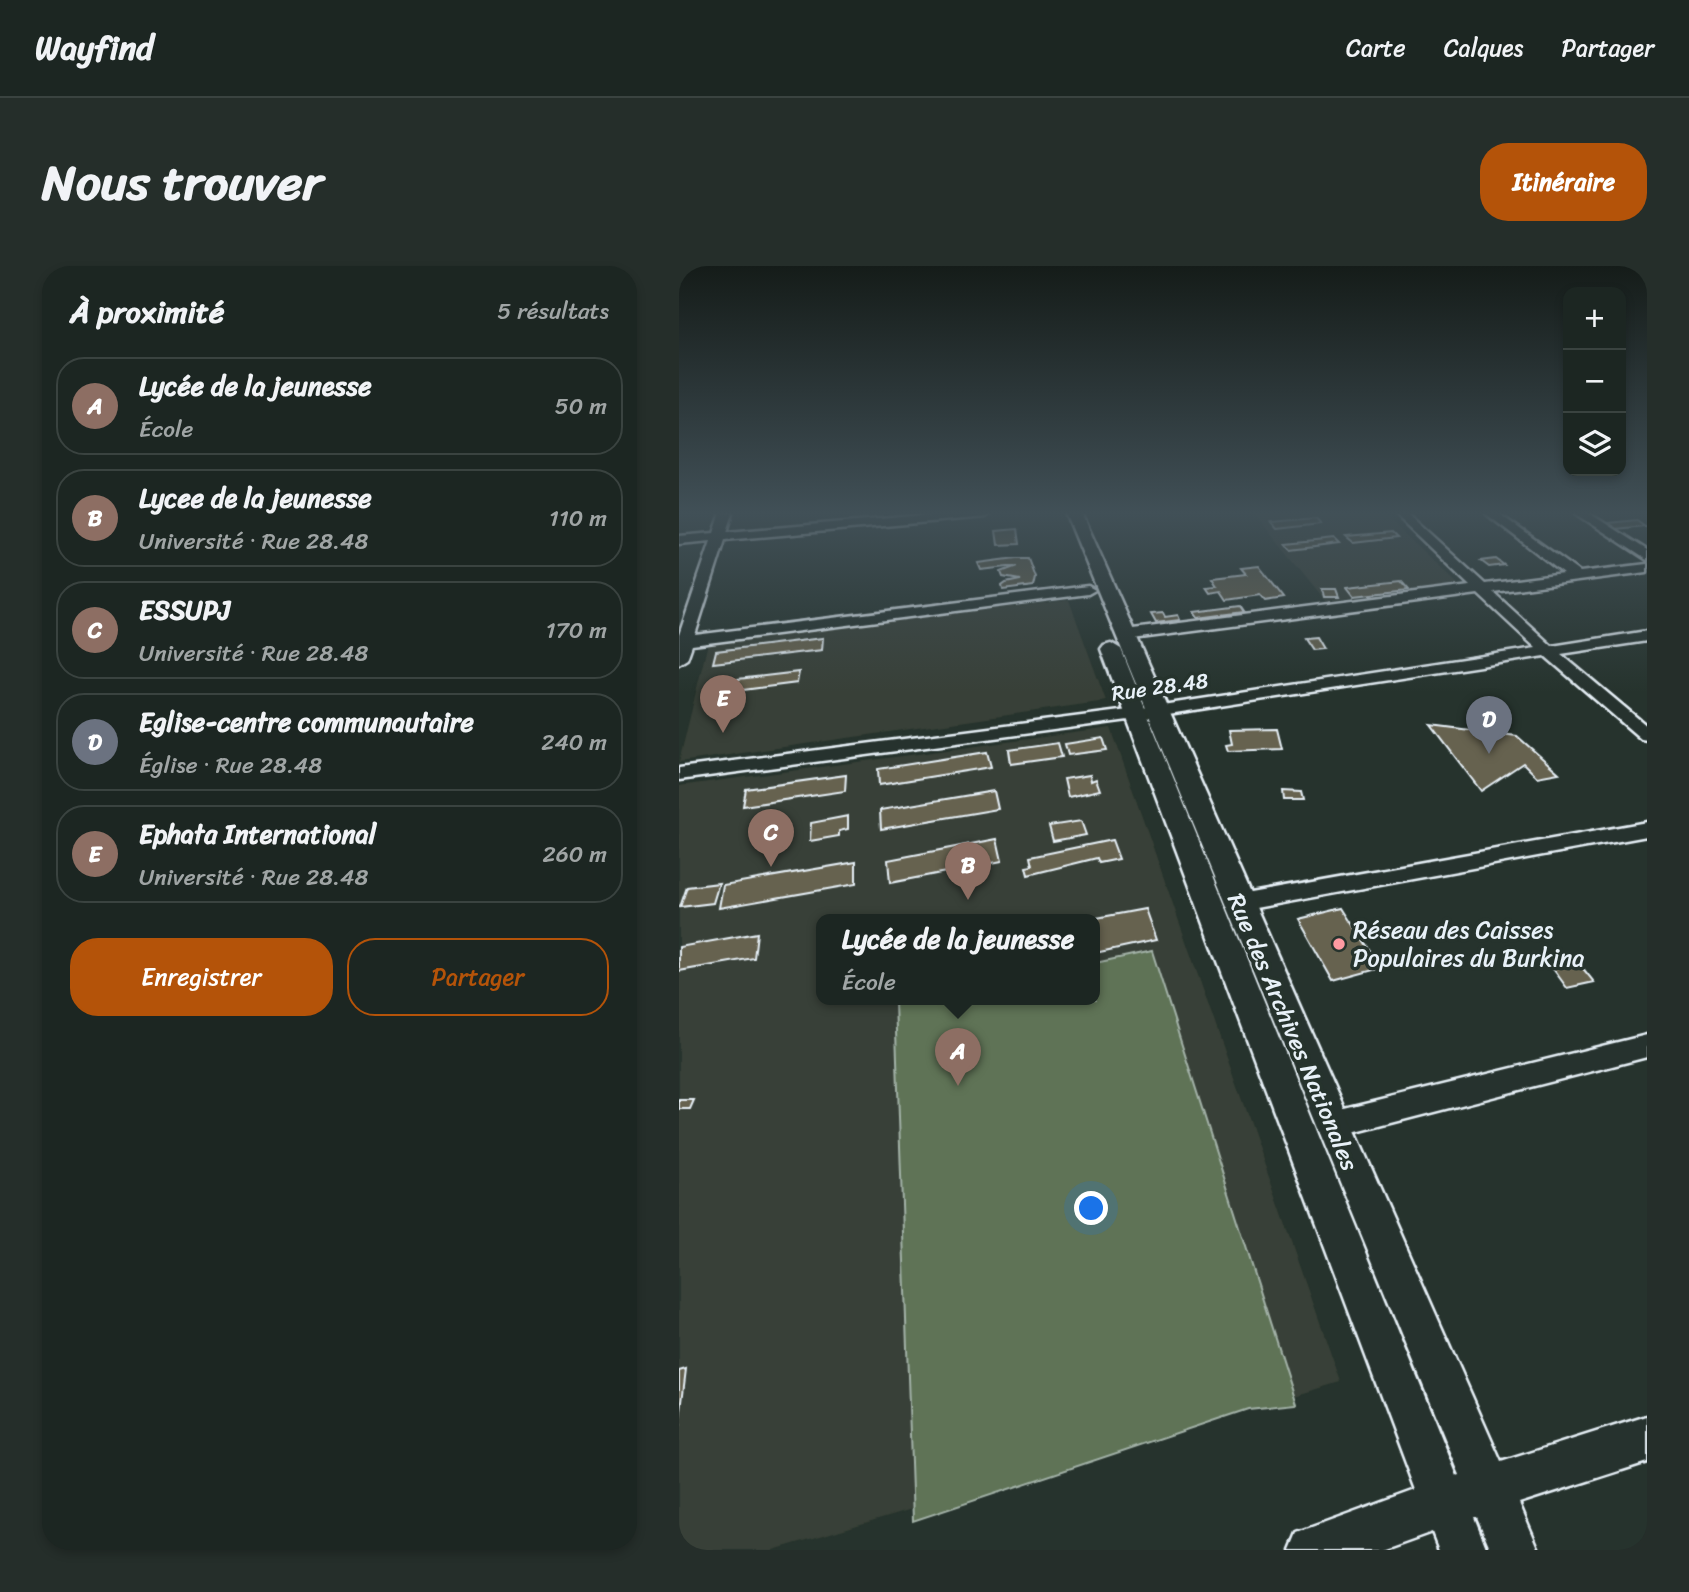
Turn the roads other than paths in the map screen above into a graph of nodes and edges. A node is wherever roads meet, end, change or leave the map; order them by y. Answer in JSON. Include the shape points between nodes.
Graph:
{"nodes":[{"id":1,"x":707,"y":573,"type":"edge"},
{"id":2,"x":1081,"y":573,"type":"edge"},
{"id":3,"x":1099,"y":573,"type":"edge"},
{"id":4,"x":1465,"y":573,"type":"edge"},
{"id":5,"x":1572,"y":573,"type":"edge"},
{"id":6,"x":1609,"y":573,"type":"edge"},
{"id":7,"x":1577,"y":577,"type":"junction"},
{"id":8,"x":1483,"y":589,"type":"junction"},
{"id":9,"x":1088,"y":590,"type":"junction"},
{"id":10,"x":1125,"y":635,"type":"junction"},
{"id":11,"x":1647,"y":636,"type":"edge"},
{"id":12,"x":686,"y":641,"type":"junction"},
{"id":13,"x":1548,"y":651,"type":"junction"},
{"id":14,"x":679,"y":659,"type":"edge"},
{"id":15,"x":1147,"y":712,"type":"junction"},
{"id":16,"x":1643,"y":728,"type":"edge"},
{"id":17,"x":679,"y":774,"type":"edge"},
{"id":18,"x":1647,"y":829,"type":"edge"},
{"id":19,"x":1239,"y":903,"type":"junction"},
{"id":20,"x":1647,"y":1046,"type":"edge"},
{"id":21,"x":1333,"y":1125,"type":"junction"},
{"id":22,"x":1647,"y":1439,"type":"edge"},
{"id":23,"x":1487,"y":1491,"type":"junction"},
{"id":24,"x":1443,"y":1504,"type":"junction"},
{"id":25,"x":1315,"y":1550,"type":"edge"},
{"id":26,"x":1463,"y":1550,"type":"edge"},
{"id":27,"x":1515,"y":1550,"type":"edge"}],
"edges":[{"from":1,"to":12,"type":"street"},
{"from":2,"to":9,"type":"street","name":"Rue des Archives Nationales"},
{"from":3,"to":10,"type":"street","name":"Rue des Archives Nationales"},
{"from":4,"to":8,"type":"street"},
{"from":5,"to":7,"type":"street"},
{"from":6,"to":7,"type":"street"},
{"from":7,"to":8,"type":"street"},
{"from":8,"to":10,"type":"street"},
{"from":8,"to":13,"type":"street"},
{"from":9,"to":12,"type":"street"},
{"from":9,"to":15,"type":"street","name":"Rue des Archives Nationales"},
{"from":10,"to":15,"type":"street","name":"Rue des Archives Nationales"},
{"from":11,"to":13,"type":"street","name":"Rue 28.48"},
{"from":12,"to":14,"type":"street"},
{"from":13,"to":15,"type":"street","name":"Rue 28.48"},
{"from":13,"to":16,"type":"street"},
{"from":15,"to":17,"type":"street","name":"Rue 28.48"},
{"from":15,"to":19,"type":"street","name":"Rue des Archives Nationales"},
{"from":15,"to":24,"type":"street","name":"Rue des Archives Nationales"},
{"from":18,"to":19,"type":"street"},
{"from":19,"to":21,"type":"street","name":"Rue des Archives Nationales"},
{"from":20,"to":21,"type":"street"},
{"from":21,"to":23,"type":"street","name":"Rue des Archives Nationales"},
{"from":22,"to":23,"type":"street"},
{"from":23,"to":24,"type":"street"},
{"from":23,"to":27,"type":"street","name":"Rue des Archives Nationales"},
{"from":24,"to":25,"type":"street"},
{"from":24,"to":26,"type":"street","name":"Rue des Archives Nationales"}]}
